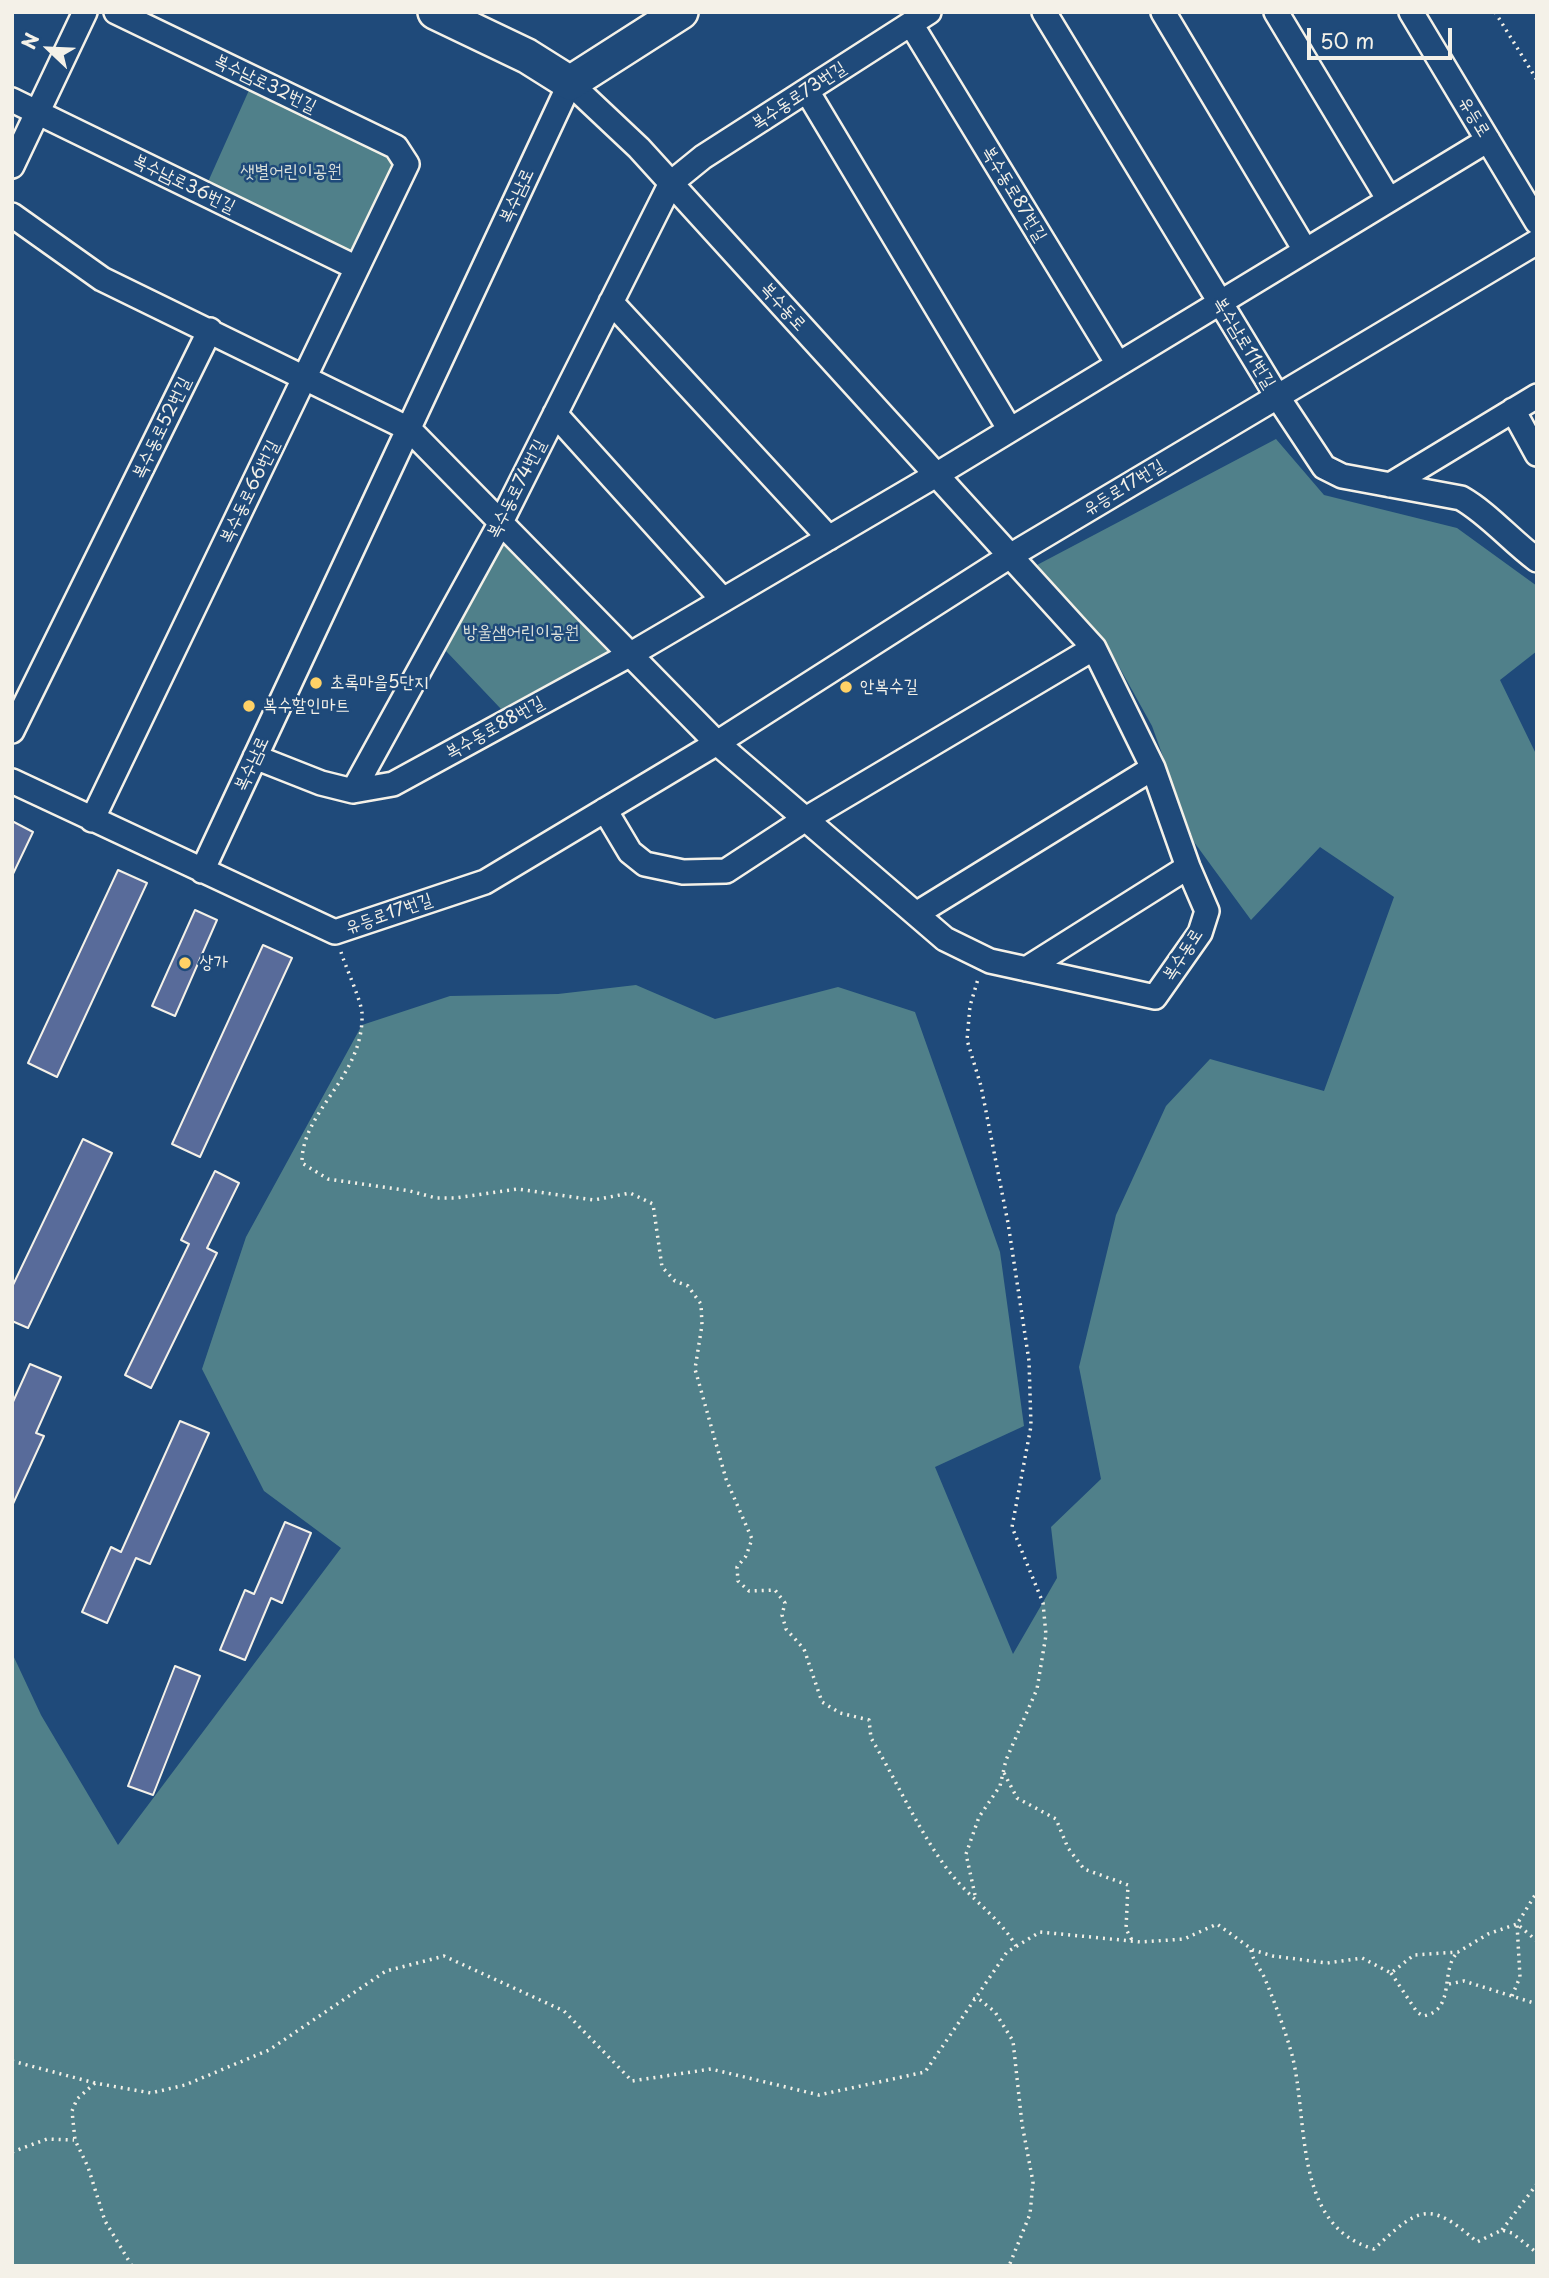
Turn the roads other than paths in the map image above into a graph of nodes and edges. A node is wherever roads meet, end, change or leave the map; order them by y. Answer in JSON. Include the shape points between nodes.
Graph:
{"nodes":[{"id":1,"x":85,"y":12,"type":"edge"},
{"id":2,"x":117,"y":12,"type":"edge"},
{"id":3,"x":435,"y":12,"type":"edge"},
{"id":4,"x":681,"y":12,"type":"edge"},
{"id":5,"x":1044,"y":12,"type":"edge"},
{"id":6,"x":1163,"y":12,"type":"edge"},
{"id":7,"x":1276,"y":12,"type":"edge"},
{"id":8,"x":1412,"y":12,"type":"edge"},
{"id":9,"x":920,"y":18,"type":"edge"},
{"id":10,"x":570,"y":83,"type":"junction"},
{"id":11,"x":807,"y":91,"type":"junction"},
{"id":12,"x":12,"y":100,"type":"edge"},
{"id":13,"x":37,"y":113,"type":"junction"},
{"id":14,"x":1488,"y":140,"type":"junction"},
{"id":15,"x":407,"y":164,"type":"joint"},
{"id":16,"x":12,"y":166,"type":"edge"},
{"id":17,"x":671,"y":183,"type":"junction"},
{"id":18,"x":1388,"y":200,"type":"junction"},
{"id":19,"x":12,"y":215,"type":"edge"},
{"id":20,"x":1537,"y":222,"type":"edge"},
{"id":21,"x":1537,"y":242,"type":"edge"},
{"id":22,"x":1305,"y":250,"type":"junction"},
{"id":23,"x":357,"y":268,"type":"junction"},
{"id":24,"x":611,"y":302,"type":"junction"},
{"id":25,"x":1219,"y":302,"type":"junction"},
{"id":26,"x":210,"y":330,"type":"junction"},
{"id":27,"x":1118,"y":364,"type":"junction"},
{"id":28,"x":305,"y":378,"type":"junction"},
{"id":29,"x":1277,"y":396,"type":"junction"},
{"id":30,"x":1537,"y":396,"type":"edge"},
{"id":31,"x":1513,"y":410,"type":"junction"},
{"id":32,"x":555,"y":414,"type":"junction"},
{"id":33,"x":409,"y":429,"type":"junction"},
{"id":34,"x":1010,"y":430,"type":"junction"},
{"id":35,"x":1537,"y":454,"type":"edge"},
{"id":36,"x":936,"y":475,"type":"junction"},
{"id":37,"x":1390,"y":485,"type":"junction"},
{"id":38,"x":501,"y":522,"type":"junction"},
{"id":39,"x":829,"y":538,"type":"junction"},
{"id":40,"x":1010,"y":556,"type":"junction"},
{"id":41,"x":1537,"y":559,"type":"edge"},
{"id":42,"x":723,"y":600,"type":"junction"},
{"id":43,"x":1094,"y":648,"type":"junction"},
{"id":44,"x":631,"y":654,"type":"junction"},
{"id":45,"x":12,"y":732,"type":"edge"},
{"id":46,"x":717,"y":743,"type":"junction"},
{"id":47,"x":255,"y":757,"type":"junction"},
{"id":48,"x":1153,"y":768,"type":"junction"},
{"id":49,"x":12,"y":781,"type":"edge"},
{"id":50,"x":354,"y":791,"type":"junction"},
{"id":51,"x":605,"y":810,"type":"junction"},
{"id":52,"x":92,"y":820,"type":"junction"},
{"id":53,"x":804,"y":820,"type":"junction"},
{"id":54,"x":1188,"y":867,"type":"junction"},
{"id":55,"x":202,"y":870,"type":"junction"},
{"id":56,"x":916,"y":914,"type":"junction"},
{"id":57,"x":1026,"y":969,"type":"junction"}],
"edges":[{"from":1,"to":13,"type":"street"},
{"from":2,"to":15,"type":"street","name":"복수남로32번길","via":[[396,147]]},
{"from":3,"to":10,"type":"main road","name":"복수동로","via":[[527,56]]},
{"from":4,"to":10,"type":"main road"},
{"from":5,"to":25,"type":"street","name":"복수남로11번길"},
{"from":6,"to":22,"type":"street"},
{"from":7,"to":18,"type":"street"},
{"from":8,"to":14,"type":"street","name":"유등로"},
{"from":9,"to":11,"type":"street","name":"복수동로73번길"},
{"from":9,"to":27,"type":"street","name":"복수동로87번길"},
{"from":10,"to":17,"type":"street","name":"복수동로"},
{"from":10,"to":33,"type":"street","name":"복수남로"},
{"from":11,"to":17,"type":"street","name":"복수동로73번길","via":[[703,157]]},
{"from":11,"to":34,"type":"street"},
{"from":12,"to":13,"type":"street","name":"복수남로36번길"},
{"from":13,"to":16,"type":"street"},
{"from":13,"to":23,"type":"street","name":"복수남로36번길"},
{"from":14,"to":18,"type":"street"},
{"from":14,"to":20,"type":"street","name":"유등로"},
{"from":15,"to":23,"type":"street","name":"복수동로66번길"},
{"from":17,"to":24,"type":"street","name":"복수동로74번길"},
{"from":17,"to":36,"type":"street","name":"복수동로"},
{"from":18,"to":22,"type":"street"},
{"from":19,"to":26,"type":"street","via":[[102,279]]},
{"from":21,"to":29,"type":"street","name":"유등로17번길"},
{"from":22,"to":25,"type":"street"},
{"from":23,"to":28,"type":"street","name":"복수동로66번길"},
{"from":24,"to":32,"type":"street","name":"복수동로74번길"},
{"from":24,"to":39,"type":"street"},
{"from":25,"to":27,"type":"street"},
{"from":25,"to":29,"type":"street","name":"복수남로11번길"},
{"from":26,"to":28,"type":"street"},
{"from":26,"to":45,"type":"street","name":"복수동로52번길"},
{"from":27,"to":34,"type":"street"},
{"from":28,"to":33,"type":"street"},
{"from":28,"to":52,"type":"street","name":"복수동로66번길"},
{"from":29,"to":37,"type":"street","name":"복수남로11번길","via":[[1324,467],[1342,476]]},
{"from":29,"to":40,"type":"street","name":"유등로17번길"},
{"from":30,"to":31,"type":"street"},
{"from":31,"to":35,"type":"street"},
{"from":31,"to":37,"type":"street"},
{"from":32,"to":38,"type":"street","name":"복수동로74번길"},
{"from":32,"to":42,"type":"street"},
{"from":33,"to":38,"type":"street"},
{"from":33,"to":47,"type":"street","name":"복수남로"},
{"from":34,"to":36,"type":"street"},
{"from":36,"to":39,"type":"street","name":"복수동로88번길"},
{"from":36,"to":40,"type":"street","name":"복수동로"},
{"from":37,"to":41,"type":"street","name":"복수남로11번길","via":[[1461,498]]},
{"from":38,"to":44,"type":"street"},
{"from":38,"to":50,"type":"street","name":"복수동로74번길"},
{"from":39,"to":42,"type":"street","name":"복수동로88번길"},
{"from":40,"to":43,"type":"street","name":"복수동로"},
{"from":40,"to":46,"type":"street","name":"유등로17번길"},
{"from":42,"to":44,"type":"street","name":"복수동로88번길"},
{"from":43,"to":48,"type":"street","name":"복수동로"},
{"from":43,"to":53,"type":"street"},
{"from":44,"to":46,"type":"street"},
{"from":44,"to":50,"type":"street","name":"복수동로88번길","via":[[393,784]]},
{"from":46,"to":51,"type":"street","name":"유등로17번길"},
{"from":46,"to":53,"type":"street","name":"복수동로"},
{"from":47,"to":50,"type":"street","name":"복수동로88번길"},
{"from":47,"to":55,"type":"street","name":"복수남로"},
{"from":48,"to":54,"type":"street","name":"복수동로"},
{"from":48,"to":56,"type":"street"},
{"from":49,"to":52,"type":"street","name":"유등로17번길"},
{"from":51,"to":53,"type":"street","via":[[630,852],[645,863],[683,872],[726,871]]},
{"from":51,"to":55,"type":"street","name":"유등로17번길","via":[[485,882],[335,932]]},
{"from":52,"to":55,"type":"street","name":"유등로17번길"},
{"from":53,"to":56,"type":"street","name":"복수동로"},
{"from":54,"to":57,"type":"street"},
{"from":54,"to":57,"type":"street","name":"복수동로","via":[[1207,911],[1200,933],[1154,998]]},
{"from":56,"to":57,"type":"street","name":"복수동로","via":[[946,939],[982,957]]}]}
